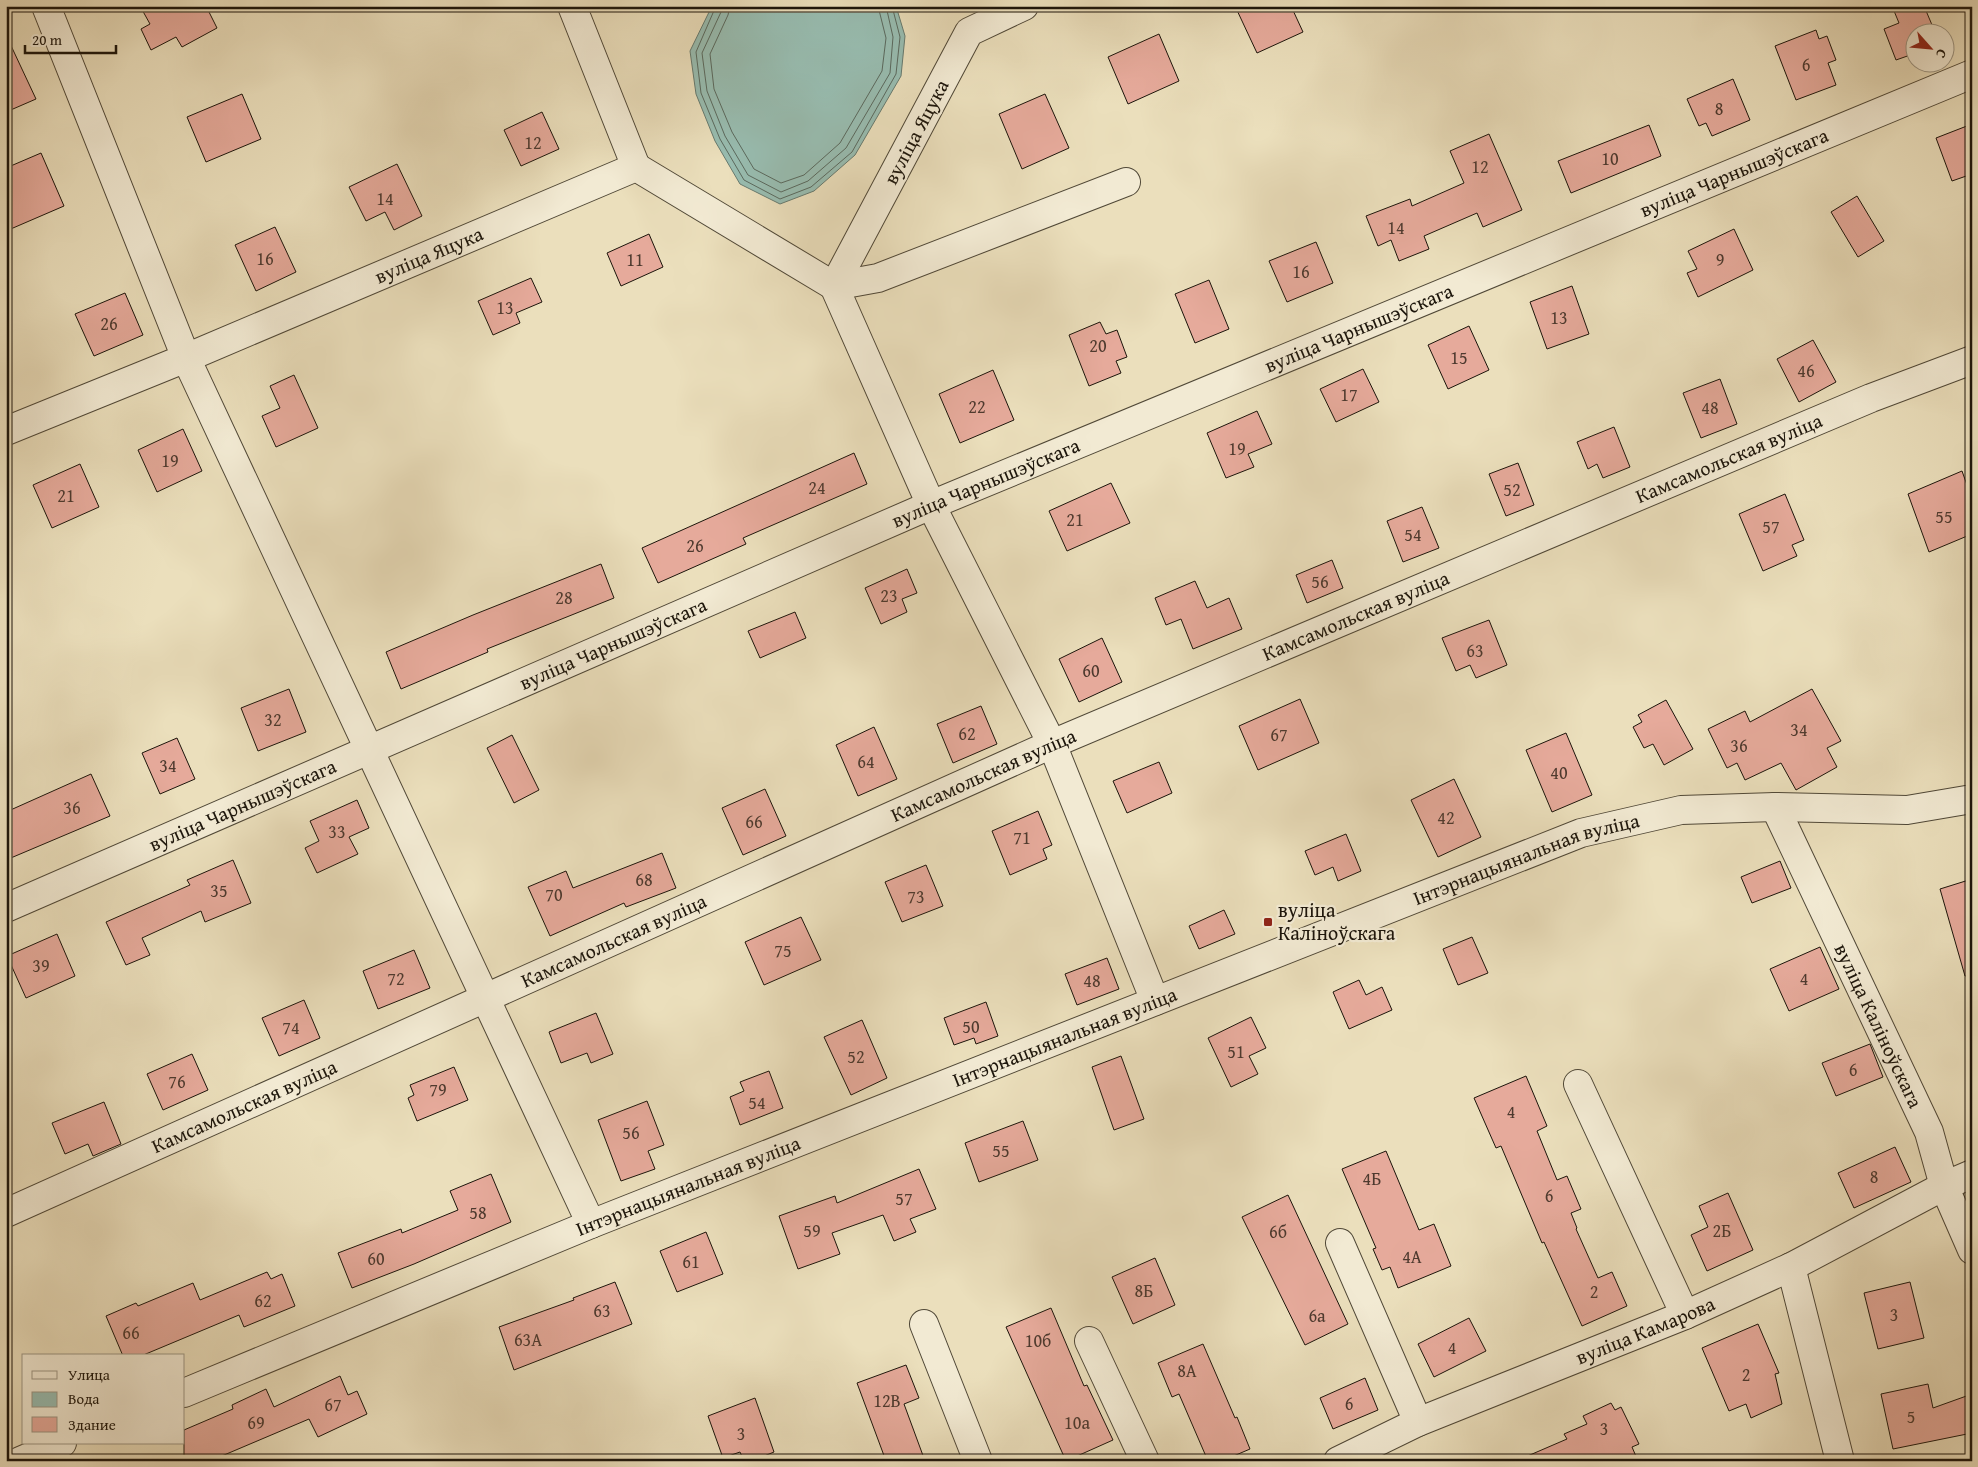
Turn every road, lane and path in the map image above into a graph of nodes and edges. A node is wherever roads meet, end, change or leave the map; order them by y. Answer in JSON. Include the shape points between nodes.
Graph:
{"nodes":[{"id":1,"x":46,"y":6,"type":"edge"},
{"id":2,"x":572,"y":6,"type":"edge"},
{"id":3,"x":1024,"y":6,"type":"edge"},
{"id":4,"x":1972,"y":74,"type":"edge"},
{"id":5,"x":636,"y":167,"type":"junction"},
{"id":6,"x":1126,"y":182,"type":"dead end"},
{"id":7,"x":834,"y":286,"type":"junction"},
{"id":8,"x":186,"y":358,"type":"junction"},
{"id":9,"x":1972,"y":360,"type":"edge"},
{"id":10,"x":6,"y":432,"type":"edge"},
{"id":11,"x":931,"y":505,"type":"junction"},
{"id":12,"x":1052,"y":744,"type":"junction"},
{"id":13,"x":369,"y":750,"type":"junction"},
{"id":14,"x":1972,"y":799,"type":"edge"},
{"id":15,"x":1775,"y":807,"type":"junction"},
{"id":16,"x":6,"y":908,"type":"edge"},
{"id":17,"x":485,"y":1000,"type":"junction"},
{"id":18,"x":1155,"y":1001,"type":"junction"},
{"id":19,"x":1578,"y":1084,"type":"dead end"},
{"id":20,"x":1972,"y":1174,"type":"edge"},
{"id":21,"x":1944,"y":1186,"type":"junction"},
{"id":22,"x":6,"y":1213,"type":"edge"},
{"id":23,"x":591,"y":1224,"type":"junction"},
{"id":24,"x":1340,"y":1242,"type":"dead end"},
{"id":25,"x":1972,"y":1250,"type":"edge"},
{"id":26,"x":1791,"y":1267,"type":"junction"},
{"id":27,"x":1686,"y":1315,"type":"junction"},
{"id":28,"x":924,"y":1324,"type":"dead end"},
{"id":29,"x":1090,"y":1341,"type":"dead end"},
{"id":30,"x":185,"y":1393,"type":"edge"},
{"id":31,"x":1418,"y":1422,"type":"junction"},
{"id":32,"x":60,"y":1444,"type":"edge"},
{"id":33,"x":20,"y":1461,"type":"edge"},
{"id":34,"x":978,"y":1461,"type":"edge"},
{"id":35,"x":1145,"y":1461,"type":"edge"},
{"id":36,"x":1338,"y":1461,"type":"edge"},
{"id":37,"x":1840,"y":1461,"type":"edge"}],
"edges":[{"from":1,"to":8,"type":"street"},
{"from":2,"to":5,"type":"street"},
{"from":3,"to":7,"type":"street","name":"вуліца Яцука","via":[[969,32]]},
{"from":4,"to":11,"type":"street","name":"вуліца Чарнышэўскага"},
{"from":5,"to":7,"type":"street"},
{"from":5,"to":8,"type":"street","name":"вуліца Яцука"},
{"from":6,"to":7,"type":"street","via":[[878,278]]},
{"from":7,"to":11,"type":"street"},
{"from":8,"to":10,"type":"street","name":"вуліца Яцука"},
{"from":8,"to":13,"type":"street"},
{"from":9,"to":12,"type":"street","name":"Камсамольская вуліца","via":[[1871,398]]},
{"from":11,"to":12,"type":"street"},
{"from":11,"to":13,"type":"street","name":"вуліца Чарнышэўскага"},
{"from":12,"to":17,"type":"street","name":"Камсамольская вуліца"},
{"from":12,"to":18,"type":"street"},
{"from":13,"to":16,"type":"street","name":"вуліца Чарнышэўскага"},
{"from":13,"to":17,"type":"street"},
{"from":14,"to":15,"type":"street","name":"Інтэрнацыянальная вуліца","via":[[1907,810]]},
{"from":15,"to":18,"type":"street","name":"Інтэрнацыянальная вуліца","via":[[1681,810],[1581,833]]},
{"from":15,"to":21,"type":"street","name":"вуліца Каліноўскага","via":[[1929,1132]]},
{"from":17,"to":22,"type":"street","name":"Камсамольская вуліца"},
{"from":17,"to":23,"type":"street"},
{"from":18,"to":23,"type":"street","name":"Інтэрнацыянальная вуліца"},
{"from":19,"to":27,"type":"street"},
{"from":20,"to":21,"type":"street","name":"вуліца Камарова"},
{"from":21,"to":25,"type":"street","name":"вуліца Каліноўскага"},
{"from":21,"to":26,"type":"street","name":"вуліца Камарова"},
{"from":23,"to":30,"type":"street","name":"Інтэрнацыянальная вуліца"},
{"from":24,"to":31,"type":"street"},
{"from":26,"to":27,"type":"street","name":"вуліца Камарова"},
{"from":26,"to":37,"type":"street"},
{"from":27,"to":31,"type":"street","name":"вуліца Камарова"},
{"from":28,"to":34,"type":"street"},
{"from":29,"to":35,"type":"street"},
{"from":31,"to":36,"type":"street","name":"вуліца Камарова"},
{"from":32,"to":33,"type":"street"}]}
